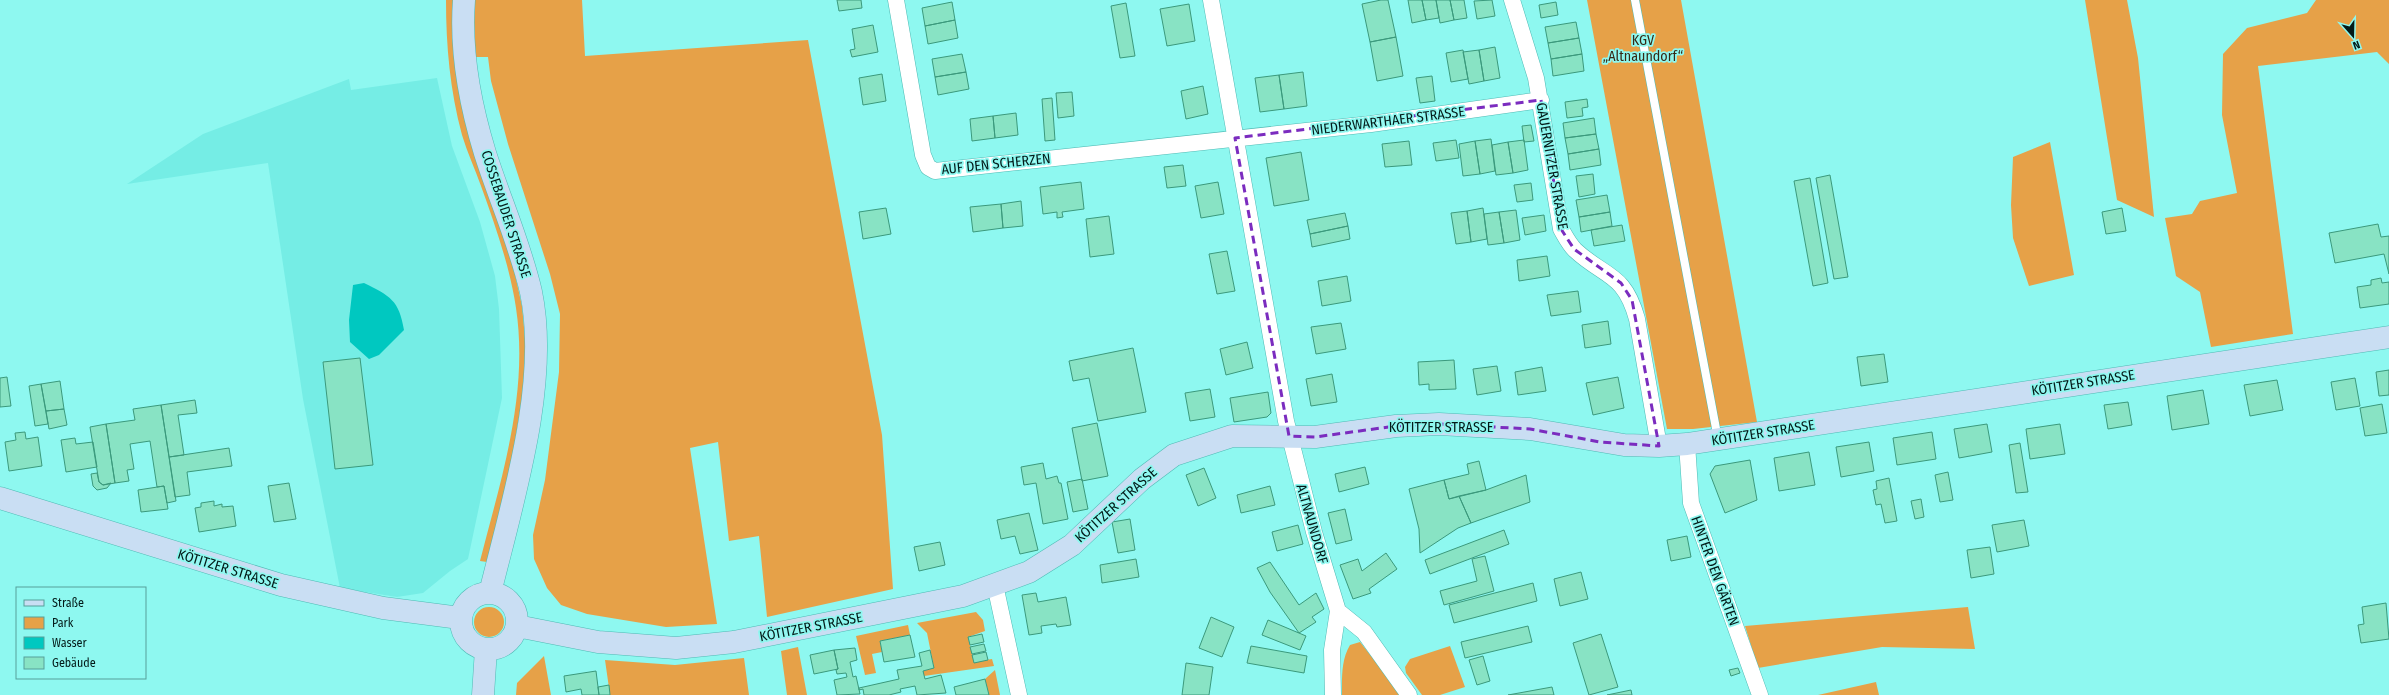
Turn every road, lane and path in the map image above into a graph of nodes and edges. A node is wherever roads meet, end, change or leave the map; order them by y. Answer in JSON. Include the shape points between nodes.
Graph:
{"nodes":[{"id":1,"x":464,"y":0,"type":"edge"},
{"id":2,"x":896,"y":0,"type":"edge"},
{"id":3,"x":1212,"y":0,"type":"edge"},
{"id":4,"x":1512,"y":0,"type":"edge"},
{"id":5,"x":1635,"y":0,"type":"edge"},
{"id":6,"x":1540,"y":100,"type":"junction"},
{"id":7,"x":1235,"y":138,"type":"junction"},
{"id":8,"x":2389,"y":337,"type":"edge"},
{"id":9,"x":1289,"y":436,"type":"junction"},
{"id":10,"x":1718,"y":440,"type":"junction"},
{"id":11,"x":1687,"y":444,"type":"junction"},
{"id":12,"x":1659,"y":446,"type":"junction"},
{"id":13,"x":0,"y":498,"type":"edge"},
{"id":14,"x":995,"y":586,"type":"junction"},
{"id":15,"x":490,"y":593,"type":"junction"},
{"id":16,"x":1338,"y":611,"type":"junction"},
{"id":17,"x":460,"y":618,"type":"junction"},
{"id":18,"x":517,"y":626,"type":"junction"},
{"id":19,"x":486,"y":649,"type":"junction"},
{"id":20,"x":483,"y":695,"type":"edge"},
{"id":21,"x":1019,"y":695,"type":"edge"},
{"id":22,"x":1333,"y":695,"type":"edge"},
{"id":23,"x":1409,"y":695,"type":"edge"},
{"id":24,"x":1760,"y":695,"type":"edge"}],
"edges":[{"from":1,"to":15,"type":"street","name":"COSSEBAUDER STRASSE","via":[[464,61],[471,98],[485,153],[520,247],[531,294],[535,336],[536,372],[522,462]]},
{"from":2,"to":7,"type":"street","name":"AUF DEN SCHERZEN","via":[[922,155],[928,167],[935,171]]},
{"from":3,"to":7,"type":"street"},
{"from":4,"to":6,"type":"street","name":"GAUERNITZER STRASSE","via":[[1536,78]]},
{"from":5,"to":10,"type":"lane"},
{"from":6,"to":7,"type":"street","name":"NIEDERWARTHAER STRASSE","via":[[1371,124]]},
{"from":6,"to":12,"type":"street","name":"GAUERNITZER STRASSE","via":[[1561,229],[1574,249],[1621,283],[1632,300]]},
{"from":7,"to":9,"type":"street"},
{"from":8,"to":10,"type":"street","name":"KÖTITZER STRASSE"},
{"from":9,"to":12,"type":"street","name":"KÖTITZER STRASSE","via":[[1315,437],[1396,426],[1438,424],[1530,430],[1600,442]]},
{"from":9,"to":14,"type":"street","name":"KÖTITZER STRASSE","via":[[1232,436],[1174,455],[1142,479],[1072,545],[1029,572]]},
{"from":9,"to":16,"type":"street","name":"ALTNAUNDORF"},
{"from":10,"to":11,"type":"street","name":"KÖTITZER STRASSE"},
{"from":11,"to":12,"type":"street","name":"KÖTITZER STRASSE"},
{"from":11,"to":24,"type":"street","name":"HINTER DEN GÄRTEN","via":[[1691,503]]},
{"from":13,"to":17,"type":"street","name":"KÖTITZER STRASSE","via":[[281,585],[382,608]]},
{"from":14,"to":18,"type":"street","name":"KÖTITZER STRASSE","via":[[963,596],[810,628],[676,648],[598,642]]},
{"from":14,"to":21,"type":"street"},
{"from":15,"to":17,"type":"street","via":[[478,594],[467,603]]},
{"from":15,"to":18,"type":"street","via":[[502,596],[510,602],[516,612]]},
{"from":16,"to":22,"type":"street","name":"ALTNAUNDORF","via":[[1332,650]]},
{"from":16,"to":23,"type":"street","via":[[1364,632]]},
{"from":17,"to":19,"type":"street","via":[[468,640],[474,646]]},
{"from":18,"to":19,"type":"street","via":[[512,637],[504,645]]},
{"from":19,"to":20,"type":"street"}]}
